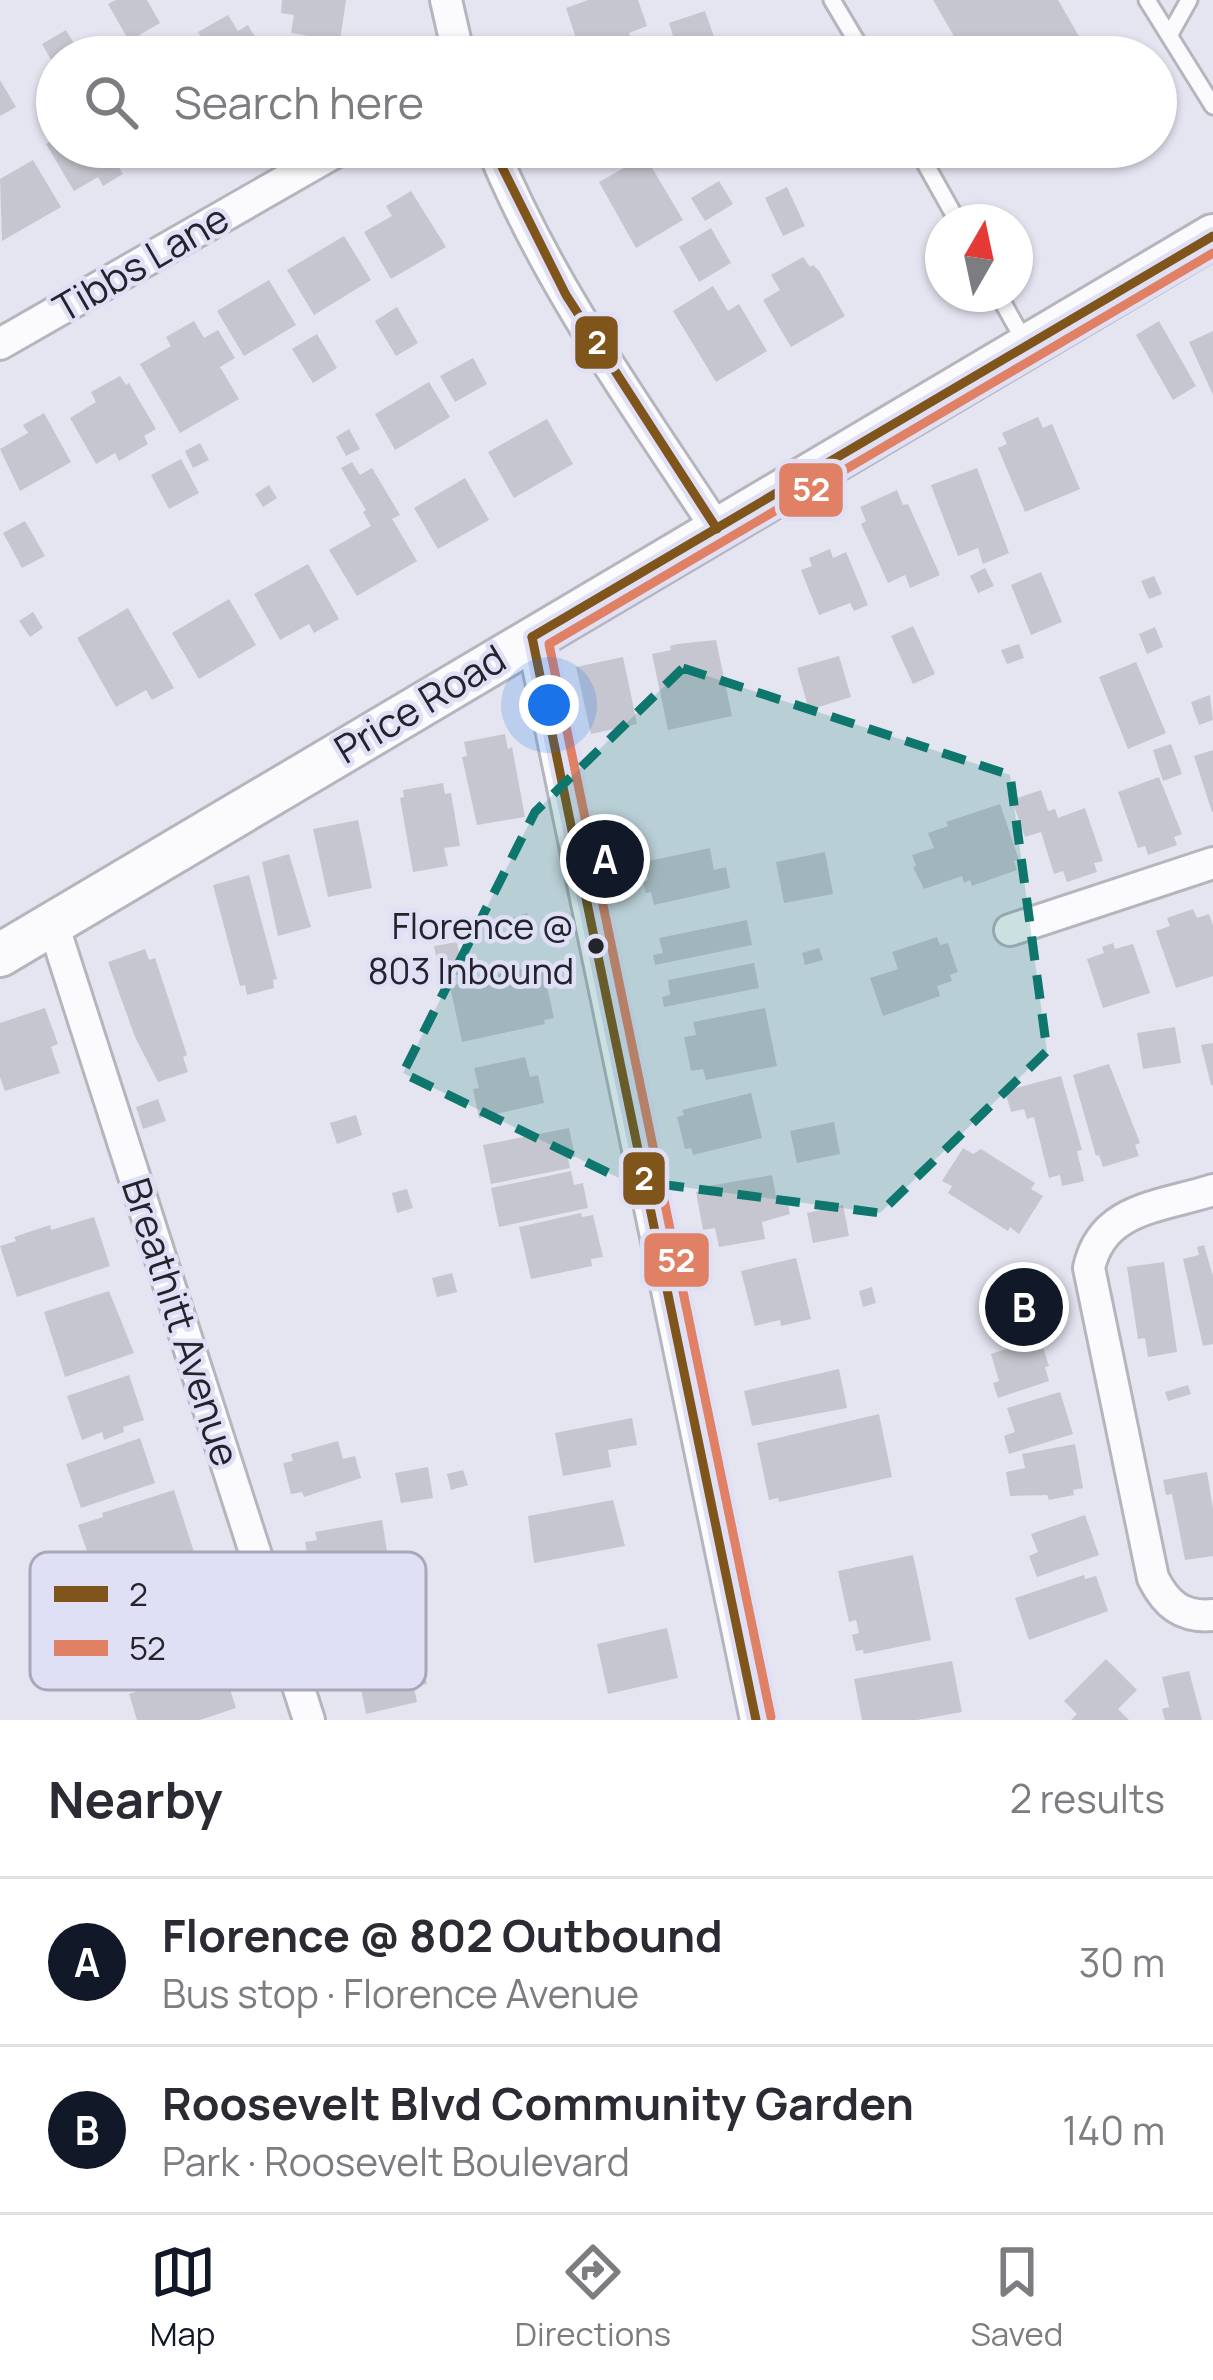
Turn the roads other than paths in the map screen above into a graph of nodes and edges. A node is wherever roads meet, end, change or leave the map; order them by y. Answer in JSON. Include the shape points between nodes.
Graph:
{"nodes":[{"id":1,"x":446,"y":0,"type":"edge"},
{"id":2,"x":832,"y":0,"type":"edge"},
{"id":3,"x":1147,"y":0,"type":"edge"},
{"id":4,"x":1189,"y":0,"type":"edge"},
{"id":5,"x":1170,"y":34,"type":"joint"},
{"id":6,"x":454,"y":36,"type":"edge"},
{"id":7,"x":853,"y":36,"type":"edge"},
{"id":8,"x":1177,"y":46,"type":"edge"},
{"id":9,"x":1213,"y":106,"type":"edge"},
{"id":10,"x":307,"y":168,"type":"edge"},
{"id":11,"x":501,"y":168,"type":"edge"},
{"id":12,"x":928,"y":168,"type":"edge"},
{"id":13,"x":948,"y":204,"type":"edge"},
{"id":14,"x":1213,"y":236,"type":"edge"},
{"id":15,"x":1008,"y":312,"type":"edge"},
{"id":16,"x":0,"y":344,"type":"edge"},
{"id":17,"x":1027,"y":346,"type":"junction"},
{"id":18,"x":717,"y":529,"type":"junction"},
{"id":19,"x":532,"y":637,"type":"junction"},
{"id":20,"x":1213,"y":863,"type":"edge"},
{"id":21,"x":52,"y":924,"type":"junction"},
{"id":22,"x":1010,"y":930,"type":"dead end"},
{"id":23,"x":0,"y":955,"type":"edge"},
{"id":24,"x":1213,"y":1190,"type":"edge"},
{"id":25,"x":255,"y":1552,"type":"edge"},
{"id":26,"x":1213,"y":1615,"type":"edge"},
{"id":27,"x":299,"y":1690,"type":"edge"},
{"id":28,"x":309,"y":1720,"type":"edge"},
{"id":29,"x":756,"y":1720,"type":"edge"}],
"edges":[{"from":1,"to":6,"type":"street"},
{"from":2,"to":7,"type":"lane"},
{"from":3,"to":5,"type":"lane"},
{"from":4,"to":5,"type":"lane"},
{"from":8,"to":9,"type":"lane"},
{"from":10,"to":16,"type":"street","name":"Tibbs Lane"},
{"from":11,"to":18,"type":"street","via":[[616,376]]},
{"from":12,"to":13,"type":"lane"},
{"from":14,"to":17,"type":"street","name":"Price Road"},
{"from":15,"to":17,"type":"lane"},
{"from":17,"to":18,"type":"street","name":"Price Road"},
{"from":18,"to":19,"type":"street","name":"Price Road"},
{"from":19,"to":21,"type":"street","name":"Price Road"},
{"from":19,"to":29,"type":"street"},
{"from":20,"to":22,"type":"street"},
{"from":21,"to":23,"type":"street","name":"Price Road"},
{"from":21,"to":25,"type":"street","name":"Breathitt Avenue"},
{"from":24,"to":26,"type":"street","via":[[1106,1228],[1089,1268],[1153,1578],[1181,1611]]},
{"from":27,"to":28,"type":"street","name":"Breathitt Avenue"}]}
